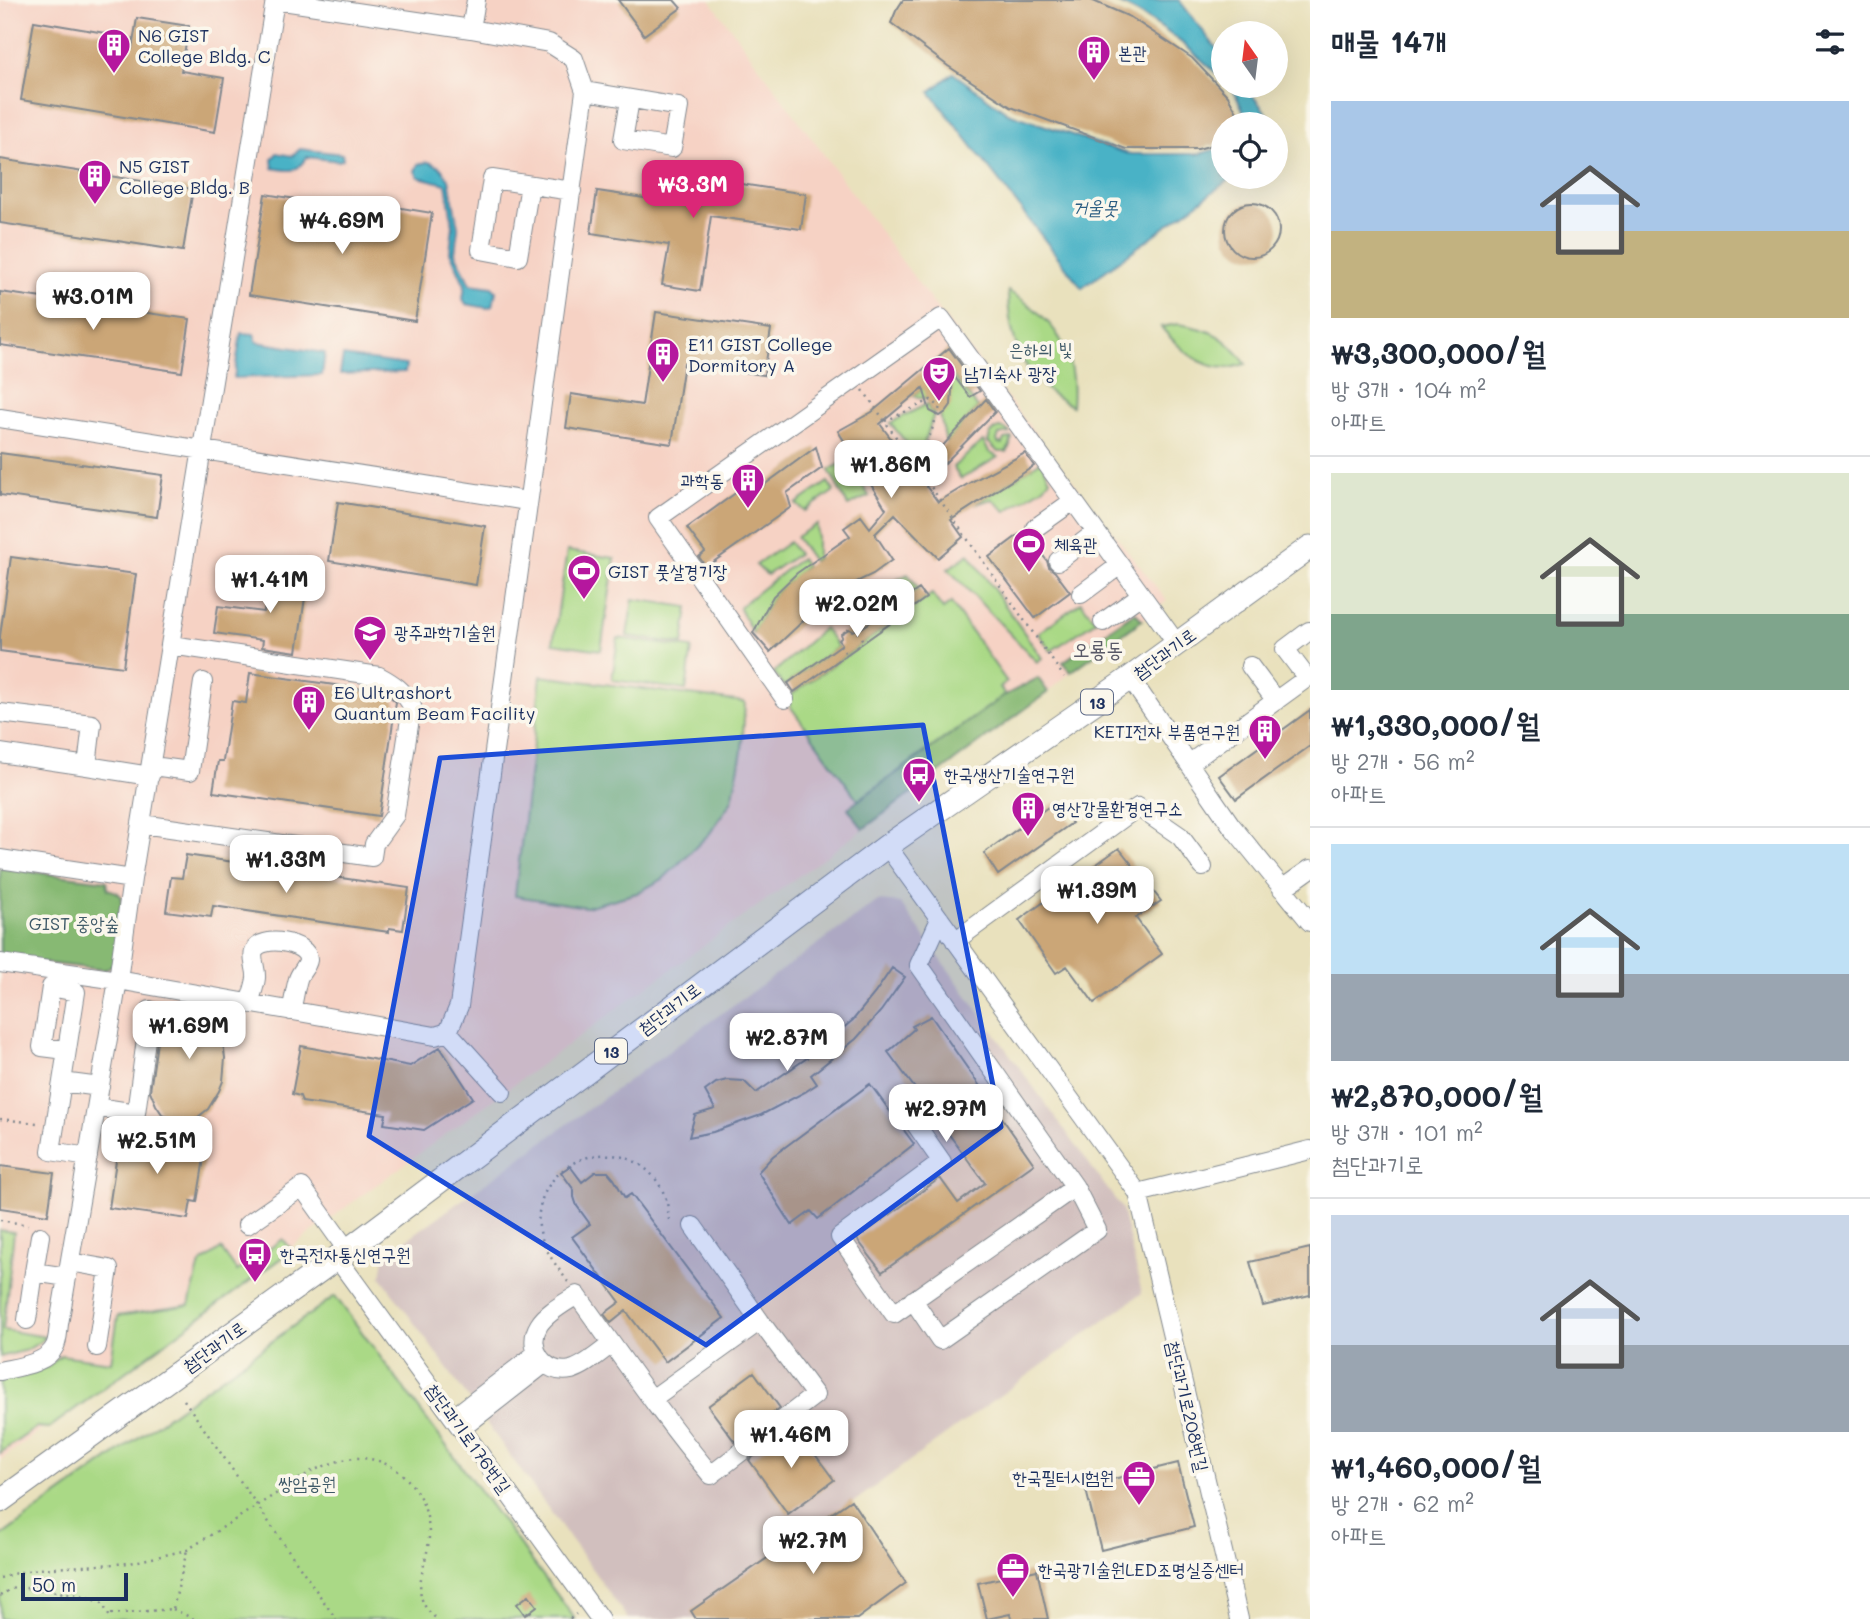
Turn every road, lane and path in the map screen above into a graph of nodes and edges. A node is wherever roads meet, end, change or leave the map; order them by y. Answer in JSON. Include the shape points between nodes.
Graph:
{"nodes":[{"id":1,"x":275,"y":0,"type":"edge"},
{"id":2,"x":476,"y":0,"type":"edge"},
{"id":3,"x":471,"y":29,"type":"junction"},
{"id":4,"x":585,"y":91,"type":"junction"},
{"id":5,"x":630,"y":100,"type":"dead end"},
{"id":6,"x":530,"y":185,"type":"junction"},
{"id":7,"x":572,"y":191,"type":"junction"},
{"id":8,"x":855,"y":379,"type":"junction"},
{"id":9,"x":0,"y":418,"type":"edge"},
{"id":10,"x":885,"y":421,"type":"junction"},
{"id":11,"x":202,"y":450,"type":"junction"},
{"id":12,"x":918,"y":469,"type":"junction"},
{"id":13,"x":527,"y":501,"type":"junction"},
{"id":14,"x":1073,"y":501,"type":"junction"},
{"id":15,"x":1035,"y":528,"type":"dead end"},
{"id":16,"x":1096,"y":532,"type":"junction"},
{"id":17,"x":1310,"y":547,"type":"edge"},
{"id":18,"x":1058,"y":561,"type":"dead end"},
{"id":19,"x":1120,"y":565,"type":"junction"},
{"id":20,"x":1081,"y":594,"type":"dead end"},
{"id":21,"x":1141,"y":595,"type":"junction"},
{"id":22,"x":1103,"y":622,"type":"dead end"},
{"id":23,"x":1309,"y":631,"type":"edge"},
{"id":24,"x":857,"y":632,"type":"dead end"},
{"id":25,"x":864,"y":642,"type":"dead end"},
{"id":26,"x":1177,"y":644,"type":"junction"},
{"id":27,"x":171,"y":645,"type":"junction"},
{"id":28,"x":840,"y":645,"type":"dead end"},
{"id":29,"x":847,"y":655,"type":"dead end"},
{"id":30,"x":1250,"y":666,"type":"dead end"},
{"id":31,"x":1063,"y":677,"type":"dead end"},
{"id":32,"x":1130,"y":678,"type":"junction"},
{"id":33,"x":203,"y":682,"type":"dead end"},
{"id":34,"x":785,"y":699,"type":"dead end"},
{"id":35,"x":1276,"y":701,"type":"junction"},
{"id":36,"x":0,"y":713,"type":"edge"},
{"id":37,"x":0,"y":752,"type":"edge"},
{"id":38,"x":1190,"y":763,"type":"junction"},
{"id":39,"x":87,"y":766,"type":"junction"},
{"id":40,"x":151,"y":771,"type":"junction"},
{"id":41,"x":142,"y":824,"type":"junction"},
{"id":42,"x":887,"y":846,"type":"junction"},
{"id":43,"x":0,"y":859,"type":"edge"},
{"id":44,"x":1203,"y":867,"type":"dead end"},
{"id":45,"x":1310,"y":869,"type":"edge"},
{"id":46,"x":132,"y":879,"type":"junction"},
{"id":47,"x":1282,"y":888,"type":"junction"},
{"id":48,"x":940,"y":919,"type":"junction"},
{"id":49,"x":1310,"y":922,"type":"edge"},
{"id":50,"x":956,"y":941,"type":"junction"},
{"id":51,"x":0,"y":963,"type":"edge"},
{"id":52,"x":118,"y":981,"type":"junction"},
{"id":53,"x":249,"y":1004,"type":"junction"},
{"id":54,"x":150,"y":1010,"type":"dead end"},
{"id":55,"x":291,"y":1011,"type":"junction"},
{"id":56,"x":448,"y":1032,"type":"junction"},
{"id":57,"x":66,"y":1050,"type":"dead end"},
{"id":58,"x":62,"y":1082,"type":"junction"},
{"id":59,"x":100,"y":1087,"type":"junction"},
{"id":60,"x":502,"y":1092,"type":"dead end"},
{"id":61,"x":97,"y":1107,"type":"junction"},
{"id":62,"x":0,"y":1119,"type":"edge"},
{"id":63,"x":912,"y":1119,"type":"dead end"},
{"id":64,"x":37,"y":1123,"type":"dead end"},
{"id":65,"x":1310,"y":1150,"type":"edge"},
{"id":66,"x":88,"y":1157,"type":"junction"},
{"id":67,"x":1075,"y":1187,"type":"junction"},
{"id":68,"x":1138,"y":1193,"type":"junction"},
{"id":69,"x":0,"y":1220,"type":"edge"},
{"id":70,"x":669,"y":1220,"type":"dead end"},
{"id":71,"x":247,"y":1225,"type":"dead end"},
{"id":72,"x":693,"y":1226,"type":"dead end"},
{"id":73,"x":40,"y":1236,"type":"joint"},
{"id":74,"x":342,"y":1254,"type":"junction"},
{"id":75,"x":69,"y":1270,"type":"junction"},
{"id":76,"x":34,"y":1272,"type":"junction"},
{"id":77,"x":577,"y":1295,"type":"junction"},
{"id":78,"x":913,"y":1300,"type":"junction"},
{"id":79,"x":27,"y":1320,"type":"dead end"},
{"id":80,"x":760,"y":1321,"type":"junction"},
{"id":81,"x":612,"y":1344,"type":"junction"},
{"id":82,"x":97,"y":1347,"type":"dead end"},
{"id":83,"x":540,"y":1358,"type":"junction"},
{"id":84,"x":0,"y":1371,"type":"edge"},
{"id":85,"x":652,"y":1399,"type":"junction"},
{"id":86,"x":184,"y":1400,"type":"dead end"},
{"id":87,"x":458,"y":1422,"type":"junction"},
{"id":88,"x":0,"y":1502,"type":"edge"},
{"id":89,"x":257,"y":1505,"type":"junction"},
{"id":90,"x":187,"y":1550,"type":"junction"},
{"id":91,"x":0,"y":1578,"type":"edge"},
{"id":92,"x":0,"y":1596,"type":"edge"},
{"id":93,"x":173,"y":1609,"type":"junction"},
{"id":94,"x":530,"y":1611,"type":"dead end"},
{"id":95,"x":109,"y":1614,"type":"junction"},
{"id":96,"x":576,"y":1614,"type":"dead end"},
{"id":97,"x":111,"y":1619,"type":"edge"},
{"id":98,"x":194,"y":1619,"type":"edge"},
{"id":99,"x":336,"y":1619,"type":"edge"},
{"id":100,"x":437,"y":1619,"type":"edge"},
{"id":101,"x":536,"y":1619,"type":"edge"},
{"id":102,"x":570,"y":1619,"type":"edge"},
{"id":103,"x":600,"y":1619,"type":"edge"},
{"id":104,"x":1239,"y":1619,"type":"edge"}],
"edges":[{"from":1,"to":3,"type":"street"},
{"from":1,"to":11,"type":"street"},
{"from":2,"to":3,"type":"street"},
{"from":3,"to":4,"type":"street","via":[[549,43],[573,59]]},
{"from":4,"to":5,"type":"street"},
{"from":4,"to":7,"type":"street"},
{"from":6,"to":6,"type":"street","via":[[492,179],[481,250],[518,257]]},
{"from":6,"to":7,"type":"street"},
{"from":7,"to":13,"type":"street"},
{"from":8,"to":10,"type":"path"},
{"from":8,"to":14,"type":"street","via":[[941,318]]},
{"from":8,"to":34,"type":"street","via":[[658,518]]},
{"from":9,"to":11,"type":"street"},
{"from":10,"to":12,"type":"path"},
{"from":10,"to":12,"type":"path","via":[[931,400],[940,407]]},
{"from":11,"to":13,"type":"street"},
{"from":11,"to":27,"type":"street"},
{"from":12,"to":31,"type":"path"},
{"from":13,"to":56,"type":"street","via":[[459,1006]]},
{"from":14,"to":15,"type":"street"},
{"from":14,"to":16,"type":"street"},
{"from":16,"to":18,"type":"street"},
{"from":16,"to":19,"type":"street"},
{"from":17,"to":26,"type":"main road","name":"첨단과기로","number":"13"},
{"from":19,"to":20,"type":"street"},
{"from":19,"to":21,"type":"street"},
{"from":21,"to":22,"type":"street"},
{"from":21,"to":26,"type":"street"},
{"from":23,"to":35,"type":"street","via":[[1285,649],[1307,678]]},
{"from":24,"to":25,"type":"path"},
{"from":26,"to":32,"type":"main road","name":"첨단과기로","number":"13"},
{"from":27,"to":40,"type":"street"},
{"from":27,"to":41,"type":"street","via":[[379,676],[395,684],[412,706],[395,815],[374,844],[372,857]]},
{"from":28,"to":29,"type":"path"},
{"from":30,"to":35,"type":"street"},
{"from":32,"to":38,"type":"street"},
{"from":32,"to":42,"type":"main road","name":"첨단과기로","number":"13"},
{"from":33,"to":40,"type":"street","via":[[190,771]]},
{"from":35,"to":38,"type":"street"},
{"from":36,"to":39,"type":"street","via":[[92,724]]},
{"from":37,"to":39,"type":"street"},
{"from":38,"to":47,"type":"street","via":[[1231,825]]},
{"from":39,"to":40,"type":"street"},
{"from":40,"to":41,"type":"street"},
{"from":41,"to":46,"type":"street"},
{"from":42,"to":48,"type":"street","name":"첨단과기로208번길"},
{"from":42,"to":74,"type":"main road","name":"첨단과기로","number":"13"},
{"from":43,"to":46,"type":"street"},
{"from":44,"to":50,"type":"street","via":[[1180,836],[1138,807]]},
{"from":45,"to":47,"type":"street"},
{"from":46,"to":52,"type":"street"},
{"from":47,"to":49,"type":"street"},
{"from":48,"to":50,"type":"street","name":"첨단과기로208번길"},
{"from":48,"to":67,"type":"street","via":[[919,965]]},
{"from":50,"to":68,"type":"street","name":"첨단과기로208번길"},
{"from":51,"to":52,"type":"street"},
{"from":52,"to":53,"type":"street"},
{"from":52,"to":59,"type":"street"},
{"from":53,"to":55,"type":"street"},
{"from":53,"to":55,"type":"street","via":[[256,978],[256,947],[281,942],[304,951],[308,959]]},
{"from":54,"to":61,"type":"street","via":[[136,1113]]},
{"from":55,"to":56,"type":"street","via":[[435,1036]]},
{"from":56,"to":60,"type":"street"},
{"from":57,"to":58,"type":"street"},
{"from":58,"to":59,"type":"street"},
{"from":58,"to":66,"type":"street","via":[[51,1152]]},
{"from":59,"to":61,"type":"street"},
{"from":61,"to":66,"type":"street"},
{"from":62,"to":64,"type":"path"},
{"from":63,"to":78,"type":"street","via":[[942,1161],[839,1237],[894,1314]]},
{"from":65,"to":68,"type":"street"},
{"from":66,"to":75,"type":"street"},
{"from":67,"to":78,"type":"street"},
{"from":67,"to":78,"type":"street","via":[[1097,1230],[940,1340]]},
{"from":68,"to":104,"type":"street","name":"첨단과기로208번길"},
{"from":69,"to":73,"type":"path","via":[[42,1227]]},
{"from":70,"to":77,"type":"path","via":[[666,1199],[656,1180],[622,1157],[600,1154],[580,1158],[561,1170],[547,1186],[539,1206],[539,1228],[545,1248]]},
{"from":71,"to":74,"type":"street","name":"첨단과기로176번길","via":[[302,1187]]},
{"from":72,"to":80,"type":"street"},
{"from":73,"to":76,"type":"street"},
{"from":74,"to":87,"type":"street","name":"첨단과기로176번길"},
{"from":74,"to":88,"type":"main road","name":"첨단과기로","number":"13"},
{"from":75,"to":76,"type":"street"},
{"from":75,"to":82,"type":"street","via":[[109,1269]]},
{"from":75,"to":84,"type":"street","via":[[55,1348],[33,1363]]},
{"from":76,"to":79,"type":"street"},
{"from":77,"to":81,"type":"street"},
{"from":77,"to":83,"type":"street","via":[[537,1327],[534,1347]]},
{"from":80,"to":85,"type":"street"},
{"from":80,"to":85,"type":"street","via":[[815,1395],[711,1475]]},
{"from":81,"to":83,"type":"street","via":[[573,1370],[553,1369]]},
{"from":81,"to":85,"type":"street"},
{"from":83,"to":87,"type":"street"},
{"from":86,"to":89,"type":"path"},
{"from":87,"to":103,"type":"street","name":"첨단과기로176번길"},
{"from":89,"to":90,"type":"path"},
{"from":89,"to":99,"type":"path"},
{"from":89,"to":100,"type":"path","via":[[334,1461],[382,1461],[400,1472],[416,1489],[428,1521],[420,1587],[423,1603]]},
{"from":90,"to":91,"type":"path","via":[[130,1563],[38,1569]]},
{"from":90,"to":93,"type":"path"},
{"from":92,"to":95,"type":"path","via":[[17,1587],[81,1595],[102,1603]]},
{"from":93,"to":95,"type":"path"},
{"from":93,"to":98,"type":"path"},
{"from":94,"to":101,"type":"path"},
{"from":95,"to":97,"type":"path"},
{"from":96,"to":102,"type":"path"}]}
